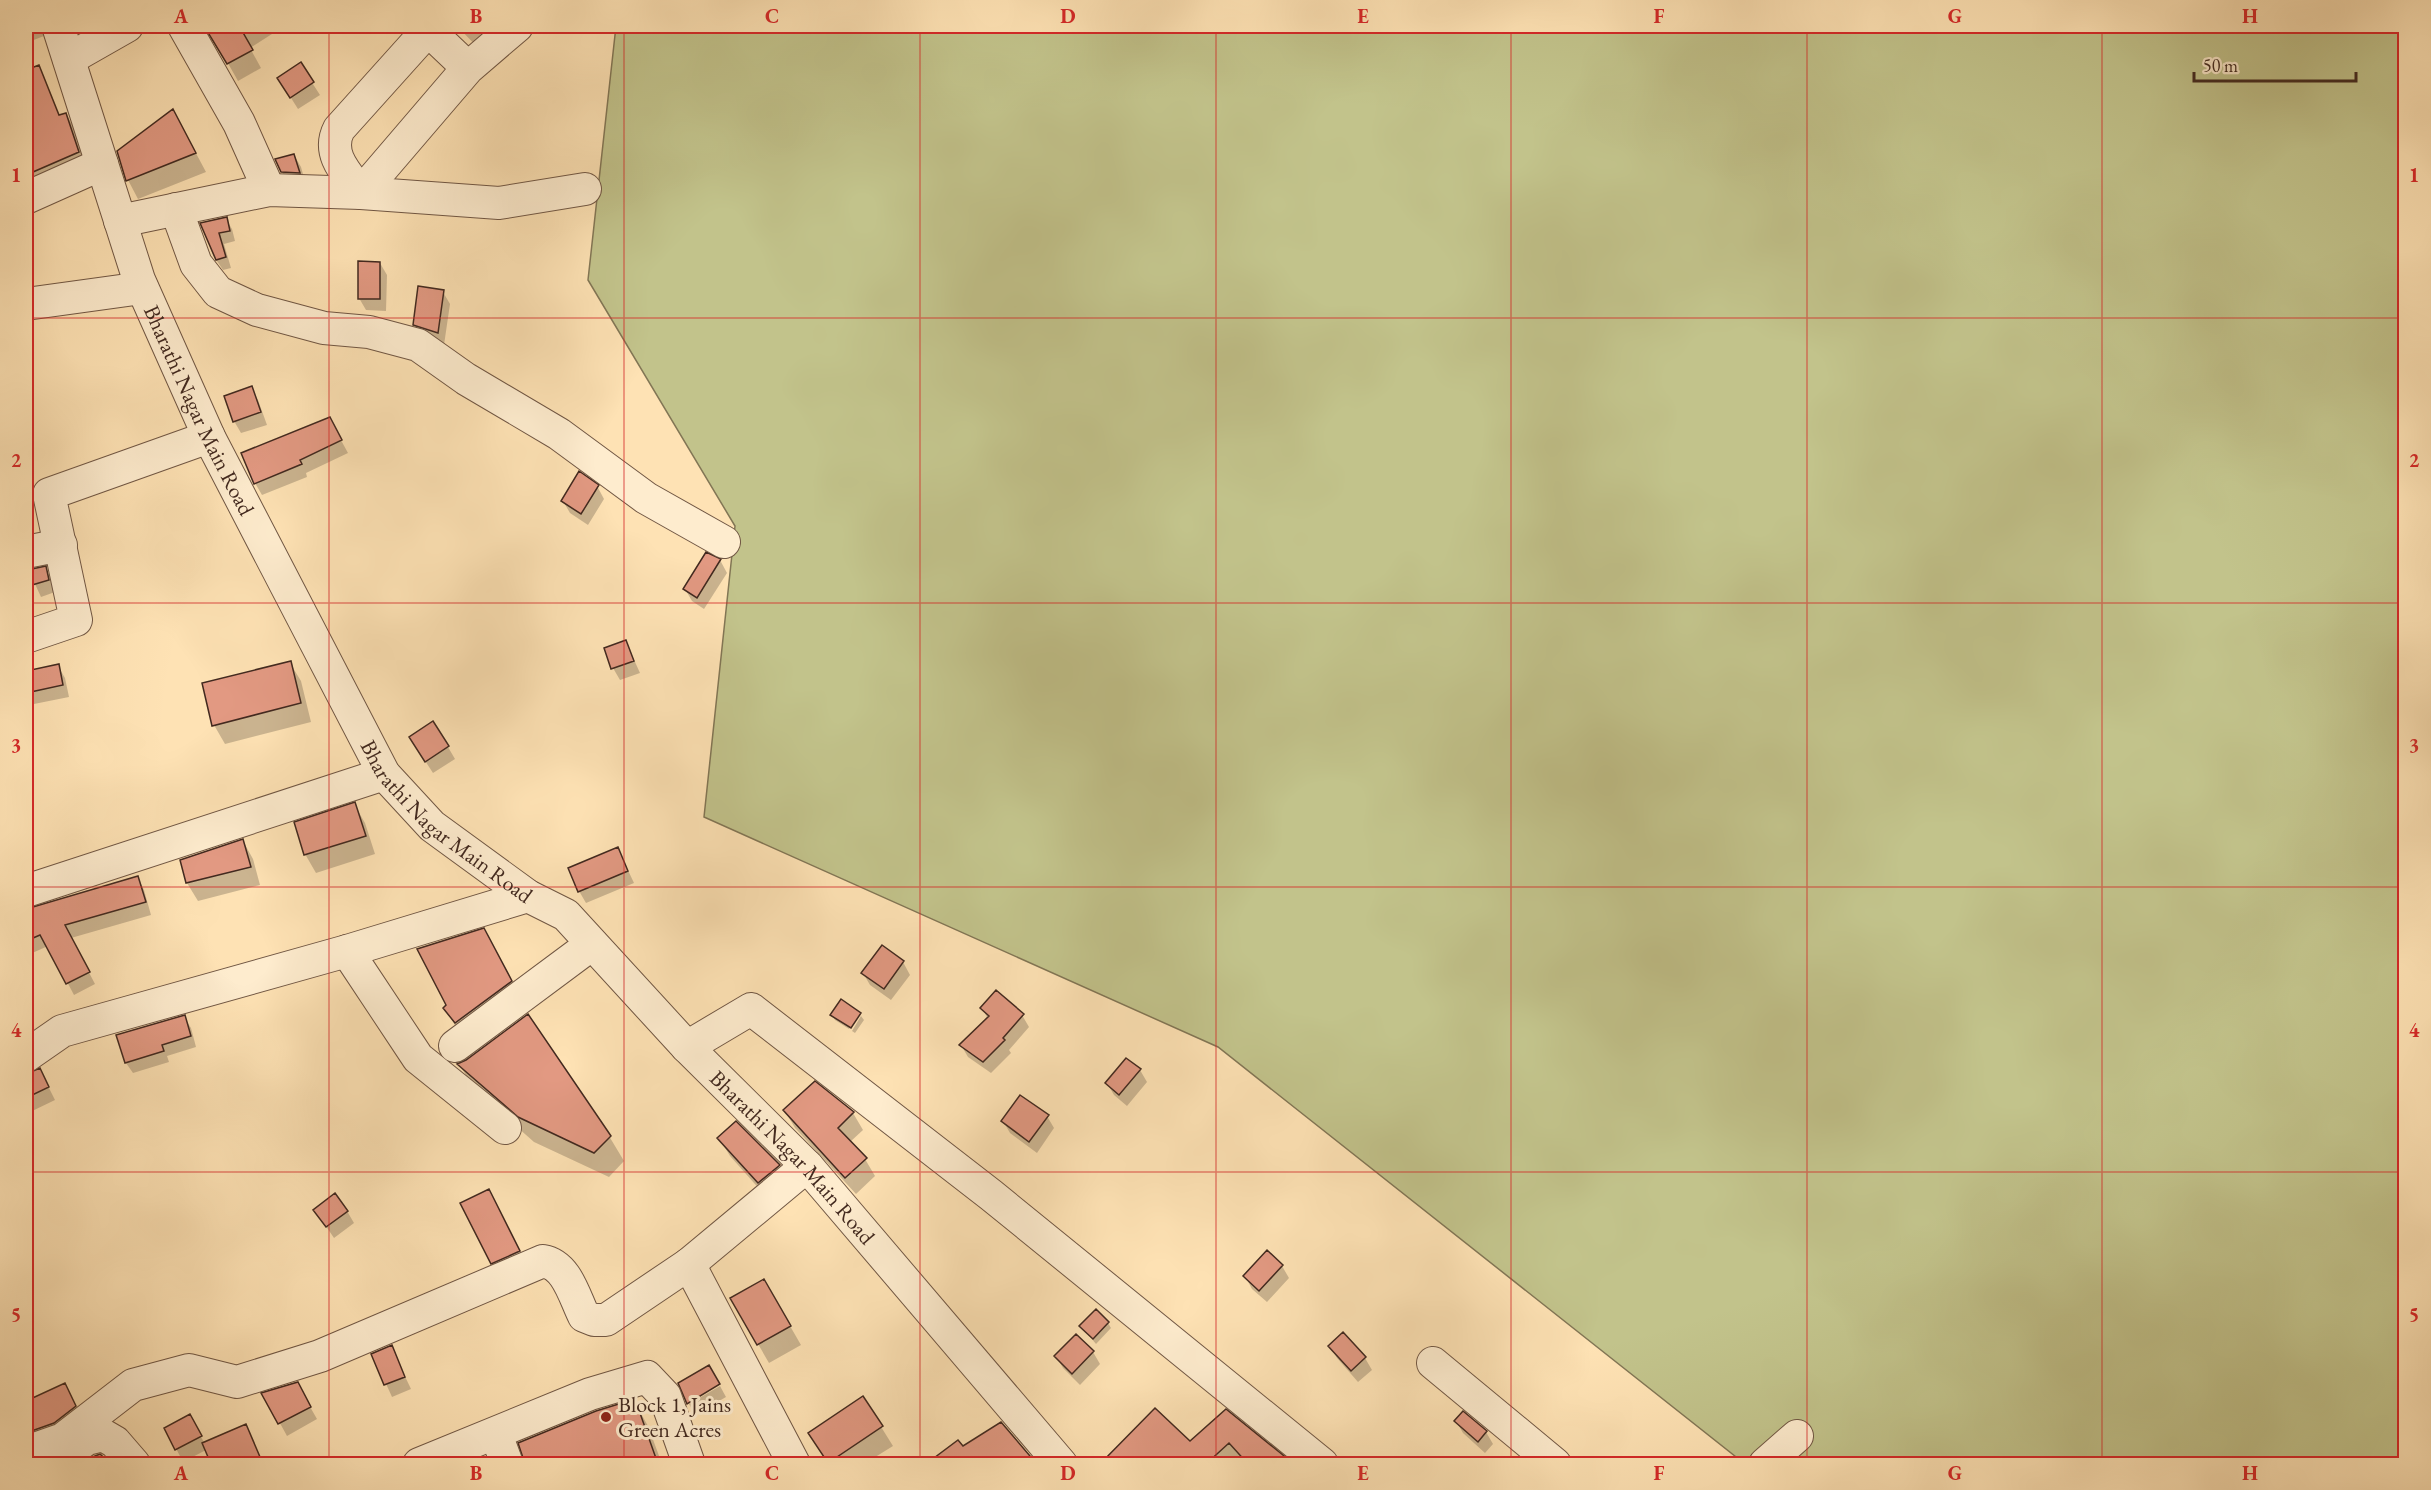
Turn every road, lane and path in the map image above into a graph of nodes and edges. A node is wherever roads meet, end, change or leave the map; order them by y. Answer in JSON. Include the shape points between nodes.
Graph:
{"nodes":[{"id":1,"x":58,"y":26,"type":"edge"},
{"id":2,"x":127,"y":26,"type":"edge"},
{"id":3,"x":184,"y":26,"type":"edge"},
{"id":4,"x":517,"y":26,"type":"edge"},
{"id":5,"x":69,"y":59,"type":"junction"},
{"id":6,"x":468,"y":68,"type":"junction"},
{"id":7,"x":102,"y":164,"type":"junction"},
{"id":8,"x":585,"y":189,"type":"dead end"},
{"id":9,"x":269,"y":190,"type":"junction"},
{"id":10,"x":361,"y":193,"type":"junction"},
{"id":11,"x":26,"y":198,"type":"edge"},
{"id":12,"x":176,"y":209,"type":"junction"},
{"id":13,"x":120,"y":221,"type":"junction"},
{"id":14,"x":142,"y":288,"type":"junction"},
{"id":15,"x":26,"y":304,"type":"edge"},
{"id":16,"x":209,"y":437,"type":"junction"},
{"id":17,"x":724,"y":542,"type":"dead end"},
{"id":18,"x":61,"y":545,"type":"junction"},
{"id":19,"x":26,"y":552,"type":"edge"},
{"id":20,"x":26,"y":637,"type":"edge"},
{"id":21,"x":384,"y":774,"type":"junction"},
{"id":22,"x":26,"y":891,"type":"edge"},
{"id":23,"x":528,"y":896,"type":"junction"},
{"id":24,"x":592,"y":944,"type":"junction"},
{"id":25,"x":347,"y":951,"type":"junction"},
{"id":26,"x":455,"y":1046,"type":"dead end"},
{"id":27,"x":687,"y":1047,"type":"junction"},
{"id":28,"x":26,"y":1056,"type":"edge"},
{"id":29,"x":505,"y":1128,"type":"dead end"},
{"id":30,"x":807,"y":1166,"type":"junction"},
{"id":31,"x":689,"y":1264,"type":"junction"},
{"id":32,"x":1433,"y":1363,"type":"dead end"},
{"id":33,"x":496,"y":1434,"type":"junction"},
{"id":34,"x":1797,"y":1436,"type":"dead end"},
{"id":35,"x":26,"y":1452,"type":"edge"},
{"id":36,"x":52,"y":1464,"type":"edge"},
{"id":37,"x":134,"y":1464,"type":"edge"},
{"id":38,"x":419,"y":1464,"type":"edge"},
{"id":39,"x":507,"y":1464,"type":"edge"},
{"id":40,"x":689,"y":1464,"type":"edge"},
{"id":41,"x":794,"y":1464,"type":"edge"},
{"id":42,"x":1062,"y":1464,"type":"edge"},
{"id":43,"x":1322,"y":1464,"type":"edge"},
{"id":44,"x":1555,"y":1464,"type":"edge"},
{"id":45,"x":1765,"y":1464,"type":"edge"}],
"edges":[{"from":1,"to":5,"type":"street","name":"Bharathi Nagar Main Road"},
{"from":2,"to":5,"type":"street"},
{"from":3,"to":9,"type":"street","via":[[239,123]]},
{"from":4,"to":6,"type":"street"},
{"from":5,"to":7,"type":"street","name":"Bharathi Nagar Main Road"},
{"from":6,"to":10,"type":"street"},
{"from":6,"to":10,"type":"street","via":[[428,30],[339,129],[334,138],[337,160]]},
{"from":7,"to":11,"type":"street"},
{"from":7,"to":13,"type":"street","name":"Bharathi Nagar Main Road"},
{"from":8,"to":10,"type":"street","via":[[499,203]]},
{"from":9,"to":10,"type":"street"},
{"from":9,"to":12,"type":"street"},
{"from":12,"to":13,"type":"street"},
{"from":12,"to":17,"type":"street","via":[[196,264],[218,292],[257,310],[324,328],[369,332],[418,345],[466,379],[559,434],[646,498]]},
{"from":13,"to":14,"type":"street","name":"Bharathi Nagar Main Road"},
{"from":14,"to":15,"type":"street"},
{"from":14,"to":16,"type":"street","name":"Bharathi Nagar Main Road"},
{"from":16,"to":18,"type":"street","via":[[50,494]]},
{"from":16,"to":21,"type":"street","name":"Bharathi Nagar Main Road"},
{"from":18,"to":19,"type":"street"},
{"from":18,"to":20,"type":"street","via":[[76,620]]},
{"from":21,"to":22,"type":"street"},
{"from":21,"to":23,"type":"street","name":"Bharathi Nagar Main Road","via":[[432,826]]},
{"from":23,"to":24,"type":"street","name":"Bharathi Nagar Main Road","via":[[566,915]]},
{"from":23,"to":25,"type":"street"},
{"from":24,"to":26,"type":"street"},
{"from":24,"to":27,"type":"street","name":"Bharathi Nagar Main Road"},
{"from":25,"to":28,"type":"street","via":[[62,1031]]},
{"from":25,"to":29,"type":"street","via":[[418,1058]]},
{"from":27,"to":30,"type":"street","name":"Bharathi Nagar Main Road"},
{"from":27,"to":43,"type":"street","via":[[751,1009],[991,1195]]},
{"from":30,"to":31,"type":"street"},
{"from":30,"to":42,"type":"street","name":"Bharathi Nagar Main Road"},
{"from":31,"to":35,"type":"street","via":[[606,1320],[594,1320],[584,1316],[560,1268],[543,1261],[320,1356],[237,1382],[189,1370],[133,1385],[63,1439]]},
{"from":31,"to":41,"type":"street"},
{"from":32,"to":44,"type":"street"},
{"from":33,"to":38,"type":"street"},
{"from":33,"to":39,"type":"street"},
{"from":33,"to":40,"type":"street","via":[[590,1394],[647,1377],[665,1396]]},
{"from":34,"to":45,"type":"street"},
{"from":36,"to":37,"type":"street","via":[[87,1438],[103,1435],[115,1442]]}]}
